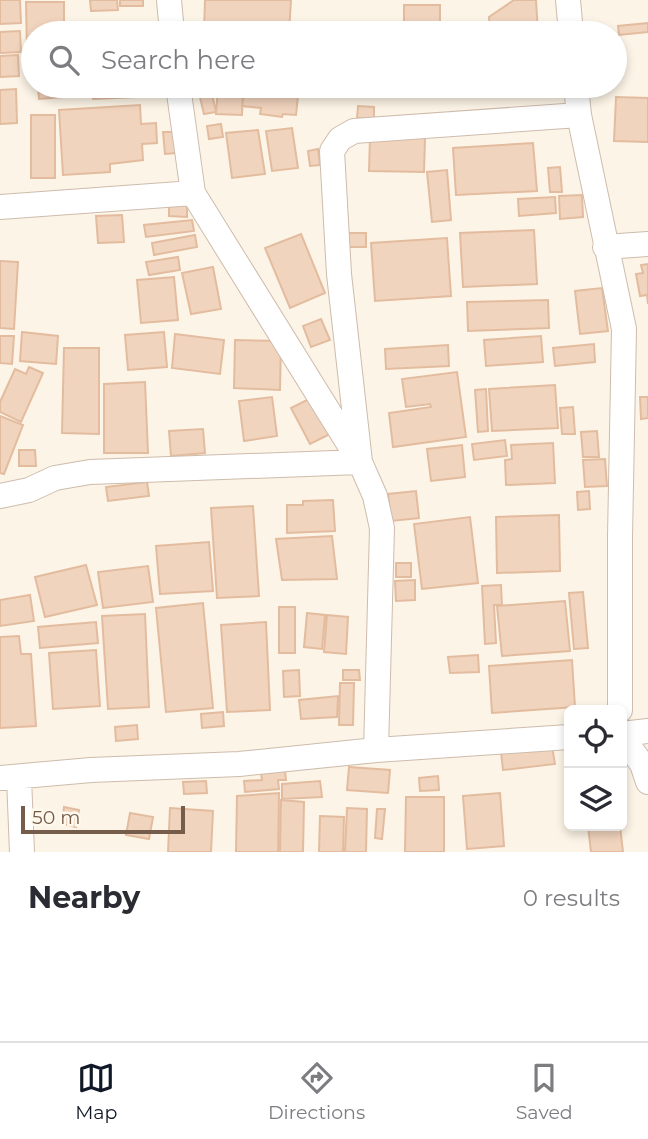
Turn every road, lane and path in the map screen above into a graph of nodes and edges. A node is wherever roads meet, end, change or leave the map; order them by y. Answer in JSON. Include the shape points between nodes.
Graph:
{"nodes":[{"id":1,"x":169,"y":0,"type":"edge"},
{"id":2,"x":568,"y":0,"type":"edge"},
{"id":3,"x":171,"y":21,"type":"edge"},
{"id":4,"x":570,"y":21,"type":"edge"},
{"id":5,"x":180,"y":98,"type":"edge"},
{"id":6,"x":577,"y":98,"type":"edge"},
{"id":7,"x":579,"y":115,"type":"junction"},
{"id":8,"x":192,"y":193,"type":"junction"},
{"id":9,"x":0,"y":207,"type":"edge"},
{"id":10,"x":648,"y":244,"type":"edge"},
{"id":11,"x":606,"y":247,"type":"junction"},
{"id":12,"x":360,"y":462,"type":"junction"},
{"id":13,"x":0,"y":496,"type":"edge"},
{"id":14,"x":620,"y":705,"type":"edge"},
{"id":15,"x":648,"y":731,"type":"edge"},
{"id":16,"x":627,"y":734,"type":"edge"},
{"id":17,"x":564,"y":737,"type":"edge"},
{"id":18,"x":627,"y":742,"type":"edge"},
{"id":19,"x":376,"y":750,"type":"junction"},
{"id":20,"x":10,"y":778,"type":"edge"},
{"id":21,"x":648,"y":782,"type":"edge"},
{"id":22,"x":22,"y":852,"type":"edge"}],
"edges":[{"from":1,"to":3,"type":"street"},
{"from":2,"to":4,"type":"street"},
{"from":5,"to":8,"type":"street"},
{"from":6,"to":7,"type":"street"},
{"from":7,"to":11,"type":"street"},
{"from":7,"to":12,"type":"street","via":[[354,131],[332,151],[339,274]]},
{"from":8,"to":9,"type":"street"},
{"from":8,"to":12,"type":"street"},
{"from":10,"to":11,"type":"street"},
{"from":11,"to":14,"type":"street","via":[[624,329]]},
{"from":12,"to":13,"type":"street","via":[[90,472]]},
{"from":12,"to":19,"type":"street","via":[[382,528]]},
{"from":15,"to":16,"type":"street"},
{"from":17,"to":19,"type":"street"},
{"from":18,"to":21,"type":"street"},
{"from":19,"to":20,"type":"street","via":[[239,764]]},
{"from":20,"to":22,"type":"street"}]}
